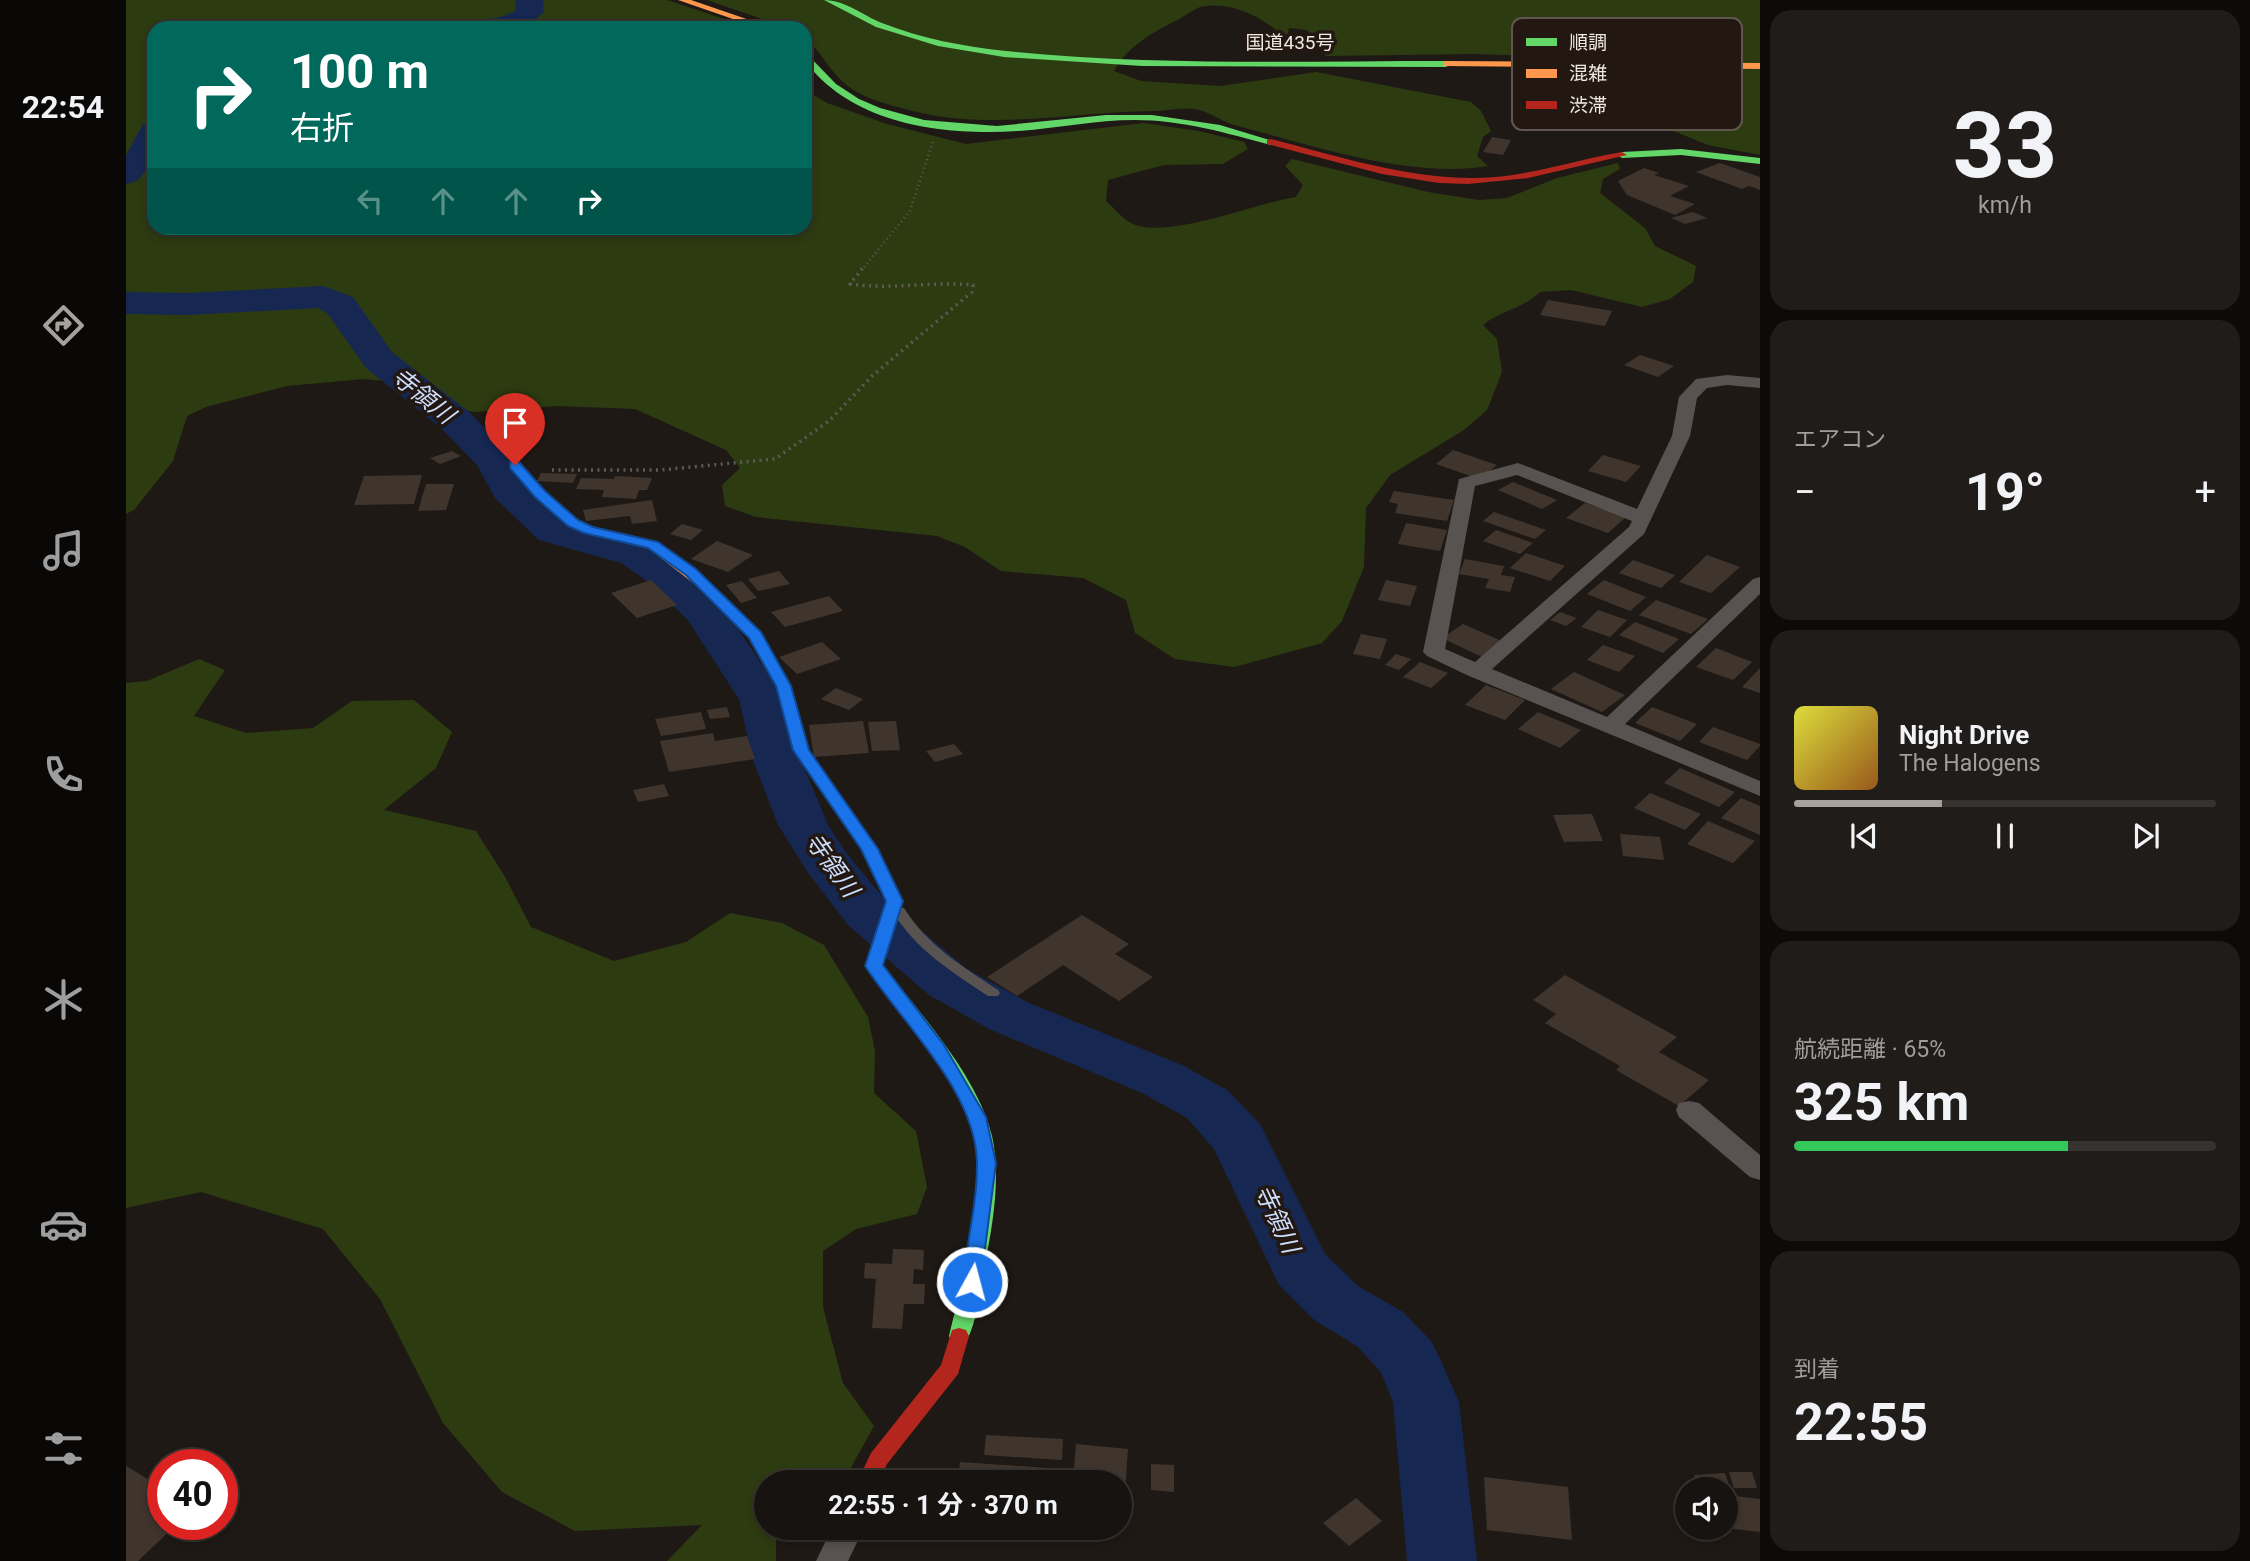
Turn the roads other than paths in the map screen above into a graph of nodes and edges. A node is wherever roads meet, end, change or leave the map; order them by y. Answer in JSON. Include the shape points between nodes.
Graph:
{"nodes":[{"id":1,"x":682,"y":0,"type":"edge"},
{"id":2,"x":828,"y":0,"type":"edge"},
{"id":3,"x":746,"y":21,"type":"edge"},
{"id":4,"x":812,"y":64,"type":"edge"},
{"id":5,"x":1512,"y":64,"type":"edge"},
{"id":6,"x":1742,"y":66,"type":"edge"},
{"id":7,"x":1760,"y":66,"type":"edge"},
{"id":8,"x":1760,"y":161,"type":"edge"},
{"id":9,"x":1760,"y":383,"type":"edge"},
{"id":10,"x":517,"y":468,"type":"road end"},
{"id":11,"x":1642,"y":518,"type":"junction"},
{"id":12,"x":1760,"y":583,"type":"edge"},
{"id":13,"x":1477,"y":671,"type":"junction"},
{"id":14,"x":1611,"y":725,"type":"junction"},
{"id":15,"x":1755,"y":780,"type":"edge"},
{"id":16,"x":893,"y":906,"type":"junction"},
{"id":17,"x":993,"y":993,"type":"dead end"},
{"id":18,"x":1689,"y":1110,"type":"dead end"},
{"id":19,"x":1760,"y":1170,"type":"edge"},
{"id":20,"x":874,"y":1470,"type":"edge"},
{"id":21,"x":842,"y":1540,"type":"edge"},
{"id":22,"x":832,"y":1561,"type":"edge"}],
"edges":[{"from":1,"to":3,"type":"main road"},
{"from":2,"to":5,"type":"main road","name":"国道435号","via":[[865,19],[936,41],[1064,59]]},
{"from":4,"to":8,"type":"main road","via":[[833,90],[860,104],[938,125],[995,130],[1100,118],[1156,117],[1371,169],[1442,180],[1510,178],[1635,152],[1676,151]]},
{"from":6,"to":7,"type":"main road","name":"国道435号"},
{"from":9,"to":11,"type":"street","via":[[1702,383],[1688,397],[1681,436]]},
{"from":10,"to":16,"type":"main road","via":[[573,523],[653,545],[691,572],[755,636],[783,686],[801,750],[869,849]]},
{"from":11,"to":13,"type":"street","via":[[1637,530]]},
{"from":11,"to":13,"type":"street","via":[[1518,469],[1466,483],[1434,652]]},
{"from":12,"to":14,"type":"street"},
{"from":13,"to":14,"type":"street"},
{"from":14,"to":15,"type":"street"},
{"from":16,"to":17,"type":"lane","via":[[905,924],[941,957]]},
{"from":16,"to":20,"type":"main road","via":[[874,966],[937,1050],[977,1117],[987,1163],[972,1282],[951,1368]]},
{"from":18,"to":19,"type":"street"},
{"from":21,"to":22,"type":"street"}]}
